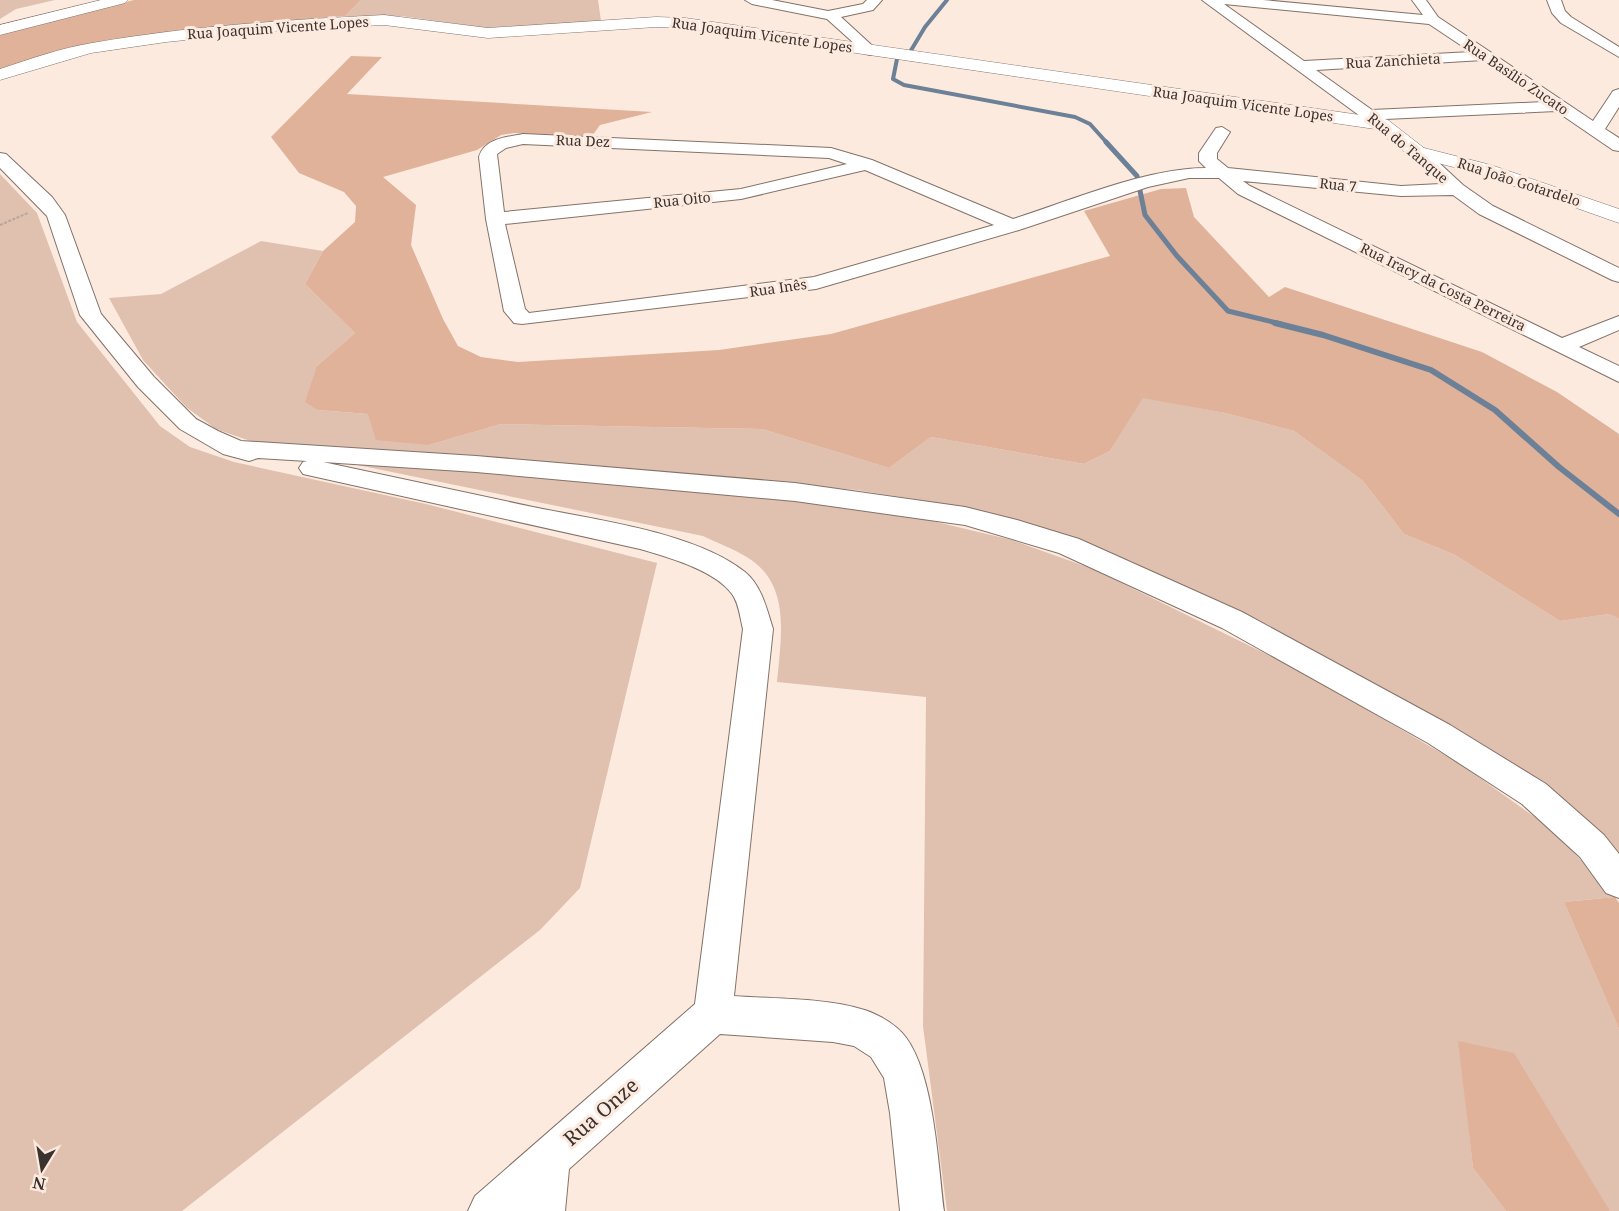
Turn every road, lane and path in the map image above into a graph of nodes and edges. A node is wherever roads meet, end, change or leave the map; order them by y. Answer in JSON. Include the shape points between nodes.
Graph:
{"nodes":[{"id":1,"x":120,"y":0,"type":"edge"},
{"id":2,"x":752,"y":0,"type":"edge"},
{"id":3,"x":1209,"y":0,"type":"edge"},
{"id":4,"x":1220,"y":0,"type":"edge"},
{"id":5,"x":1419,"y":0,"type":"edge"},
{"id":6,"x":1554,"y":0,"type":"edge"},
{"id":7,"x":872,"y":4,"type":"edge"},
{"id":8,"x":829,"y":15,"type":"junction"},
{"id":9,"x":1433,"y":20,"type":"junction"},
{"id":10,"x":845,"y":27,"type":"junction"},
{"id":11,"x":0,"y":30,"type":"edge"},
{"id":12,"x":871,"y":51,"type":"junction"},
{"id":13,"x":1619,"y":53,"type":"edge"},
{"id":14,"x":1483,"y":56,"type":"junction"},
{"id":15,"x":1302,"y":66,"type":"junction"},
{"id":16,"x":0,"y":75,"type":"edge"},
{"id":17,"x":1619,"y":94,"type":"edge"},
{"id":18,"x":1558,"y":106,"type":"junction"},
{"id":19,"x":1375,"y":120,"type":"junction"},
{"id":20,"x":1596,"y":130,"type":"junction"},
{"id":21,"x":1222,"y":132,"type":"dead end"},
{"id":22,"x":1619,"y":147,"type":"edge"},
{"id":23,"x":1417,"y":152,"type":"junction"},
{"id":24,"x":0,"y":158,"type":"edge"},
{"id":25,"x":866,"y":164,"type":"junction"},
{"id":26,"x":1221,"y":173,"type":"junction"},
{"id":27,"x":1262,"y":177,"type":"junction"},
{"id":28,"x":1457,"y":189,"type":"junction"},
{"id":29,"x":1266,"y":201,"type":"junction"},
{"id":30,"x":48,"y":204,"type":"junction"},
{"id":31,"x":1619,"y":216,"type":"edge"},
{"id":32,"x":495,"y":219,"type":"junction"},
{"id":33,"x":0,"y":225,"type":"edge"},
{"id":34,"x":1012,"y":226,"type":"junction"},
{"id":35,"x":1619,"y":276,"type":"edge"},
{"id":36,"x":537,"y":319,"type":"joint"},
{"id":37,"x":1619,"y":322,"type":"edge"},
{"id":38,"x":1562,"y":346,"type":"junction"},
{"id":39,"x":1619,"y":375,"type":"edge"},
{"id":40,"x":232,"y":448,"type":"junction"},
{"id":41,"x":1619,"y":881,"type":"edge"},
{"id":42,"x":713,"y":1014,"type":"junction"},
{"id":43,"x":549,"y":1158,"type":"junction"},
{"id":44,"x":490,"y":1211,"type":"edge"},
{"id":45,"x":543,"y":1211,"type":"edge"},
{"id":46,"x":922,"y":1211,"type":"edge"}],
"edges":[{"from":1,"to":11,"type":"street"},
{"from":2,"to":8,"type":"street"},
{"from":3,"to":15,"type":"street","name":"Rua do Tanque"},
{"from":4,"to":9,"type":"street"},
{"from":5,"to":9,"type":"street","name":"Rua Basílio Zucato"},
{"from":6,"to":13,"type":"street","via":[[1558,13],[1566,20]]},
{"from":7,"to":8,"type":"street"},
{"from":7,"to":10,"type":"street"},
{"from":8,"to":10,"type":"street"},
{"from":9,"to":14,"type":"street","name":"Rua Basílio Zucato"},
{"from":10,"to":12,"type":"street"},
{"from":12,"to":16,"type":"street","name":"Rua Joaquim Vicente Lopes","via":[[670,22],[488,33],[397,21],[346,21],[208,32],[100,46]]},
{"from":12,"to":19,"type":"street","name":"Rua Joaquim Vicente Lopes"},
{"from":14,"to":15,"type":"street","name":"Rua Zanchieta"},
{"from":14,"to":18,"type":"street","name":"Rua Basílio Zucato"},
{"from":15,"to":19,"type":"street","name":"Rua do Tanque"},
{"from":17,"to":20,"type":"street"},
{"from":18,"to":19,"type":"street","name":"Rua Joaquim Vicente Lopes"},
{"from":18,"to":20,"type":"street","name":"Rua Basílio Zucato"},
{"from":19,"to":23,"type":"street","name":"Rua do Tanque"},
{"from":20,"to":22,"type":"street","name":"Rua Basílio Zucato"},
{"from":21,"to":26,"type":"street","via":[[1207,157]]},
{"from":23,"to":28,"type":"street","name":"Rua do Tanque"},
{"from":23,"to":31,"type":"street","name":"Rua João Gotardelo","via":[[1475,166]]},
{"from":24,"to":30,"type":"street"},
{"from":25,"to":32,"type":"street","name":"Rua Oito","via":[[741,194]]},
{"from":25,"to":32,"type":"street","name":"Rua Dez","via":[[815,151],[511,140],[494,147],[488,157]]},
{"from":25,"to":34,"type":"street"},
{"from":26,"to":27,"type":"street","name":"Rua 7"},
{"from":26,"to":29,"type":"street","name":"Rua Iracy da Costa Perreira"},
{"from":26,"to":34,"type":"street","name":"Rua Inês","via":[[1160,178]]},
{"from":27,"to":28,"type":"street","name":"Rua 7","via":[[1401,191]]},
{"from":27,"to":29,"type":"street"},
{"from":28,"to":35,"type":"street","name":"Rua do Tanque","via":[[1509,222]]},
{"from":29,"to":38,"type":"street","name":"Rua Iracy da Costa Perreira"},
{"from":30,"to":33,"type":"path"},
{"from":30,"to":40,"type":"street","via":[[56,215],[92,315],[146,382],[188,424]]},
{"from":32,"to":36,"type":"street","name":"Rua Dez","via":[[515,311],[522,318]]},
{"from":34,"to":36,"type":"street","name":"Rua Inês","via":[[816,283]]},
{"from":37,"to":38,"type":"street"},
{"from":38,"to":39,"type":"street","name":"Rua Iracy da Costa Perreira"},
{"from":40,"to":41,"type":"street","via":[[795,492],[964,516],[1027,532],[1069,546],[1232,620],[1439,734],[1534,794],[1592,846]]},
{"from":40,"to":42,"type":"street","via":[[620,534],[691,556],[738,581],[750,600],[758,629]]},
{"from":42,"to":43,"type":"street","name":"Rua Onze"},
{"from":42,"to":46,"type":"street","via":[[833,1023],[861,1028],[885,1044],[903,1071]]},
{"from":43,"to":44,"type":"street","name":"Rua Onze"},
{"from":43,"to":45,"type":"street"}]}
